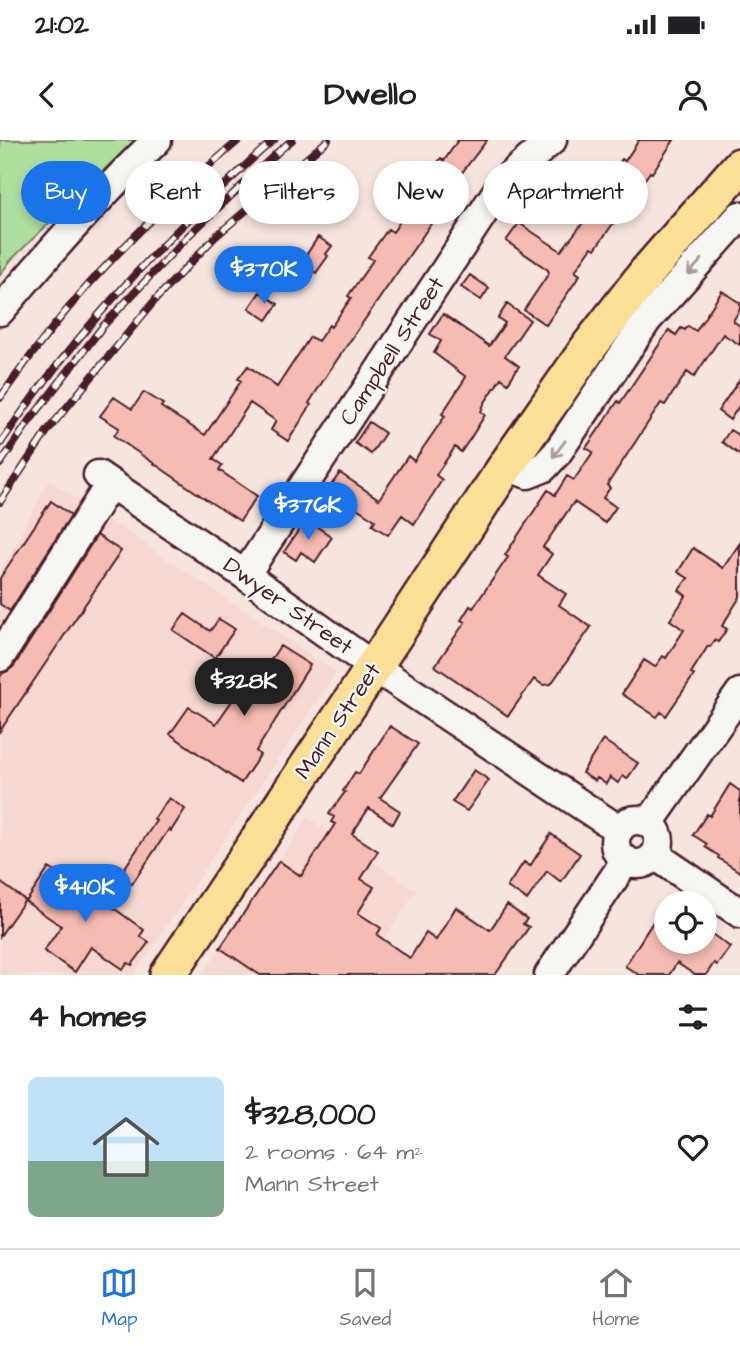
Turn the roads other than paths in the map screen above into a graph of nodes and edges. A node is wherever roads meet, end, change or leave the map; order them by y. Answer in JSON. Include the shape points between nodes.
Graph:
{"nodes":[{"id":1,"x":157,"y":140,"type":"edge"},
{"id":2,"x":552,"y":140,"type":"edge"},
{"id":3,"x":740,"y":166,"type":"edge"},
{"id":4,"x":740,"y":216,"type":"edge"},
{"id":5,"x":0,"y":311,"type":"edge"},
{"id":6,"x":506,"y":466,"type":"junction"},
{"id":7,"x":245,"y":575,"type":"junction"},
{"id":8,"x":0,"y":657,"type":"edge"},
{"id":9,"x":374,"y":667,"type":"junction"},
{"id":10,"x":740,"y":692,"type":"edge"},
{"id":11,"x":649,"y":823,"type":"junction"},
{"id":12,"x":619,"y":830,"type":"junction"},
{"id":13,"x":655,"y":855,"type":"junction"},
{"id":14,"x":626,"y":860,"type":"junction"},
{"id":15,"x":740,"y":913,"type":"edge"},
{"id":16,"x":167,"y":975,"type":"edge"},
{"id":17,"x":549,"y":975,"type":"edge"}],
"edges":[{"from":1,"to":5,"type":"street","via":[[90,206]]},
{"from":2,"to":7,"type":"street","name":"Campbell Street","via":[[504,181]]},
{"from":3,"to":6,"type":"main road","name":"Mann Street","via":[[618,308]]},
{"from":4,"to":6,"type":"street","one_way":true,"via":[[647,320],[543,468],[528,474]]},
{"from":6,"to":9,"type":"main road","name":"Mann Street"},
{"from":7,"to":8,"type":"street","name":"Dwyer Street","via":[[104,480]]},
{"from":7,"to":9,"type":"street","name":"Dwyer Street"},
{"from":9,"to":12,"type":"street","name":"Dwyer Street"},
{"from":9,"to":16,"type":"main road","name":"Mann Street"},
{"from":10,"to":11,"type":"street"},
{"from":11,"to":12,"type":"street","via":[[629,821]]},
{"from":11,"to":13,"type":"street","via":[[658,834]]},
{"from":12,"to":14,"type":"street","via":[[615,843]]},
{"from":13,"to":14,"type":"street","via":[[645,862]]},
{"from":13,"to":15,"type":"street"},
{"from":14,"to":17,"type":"street"}]}
